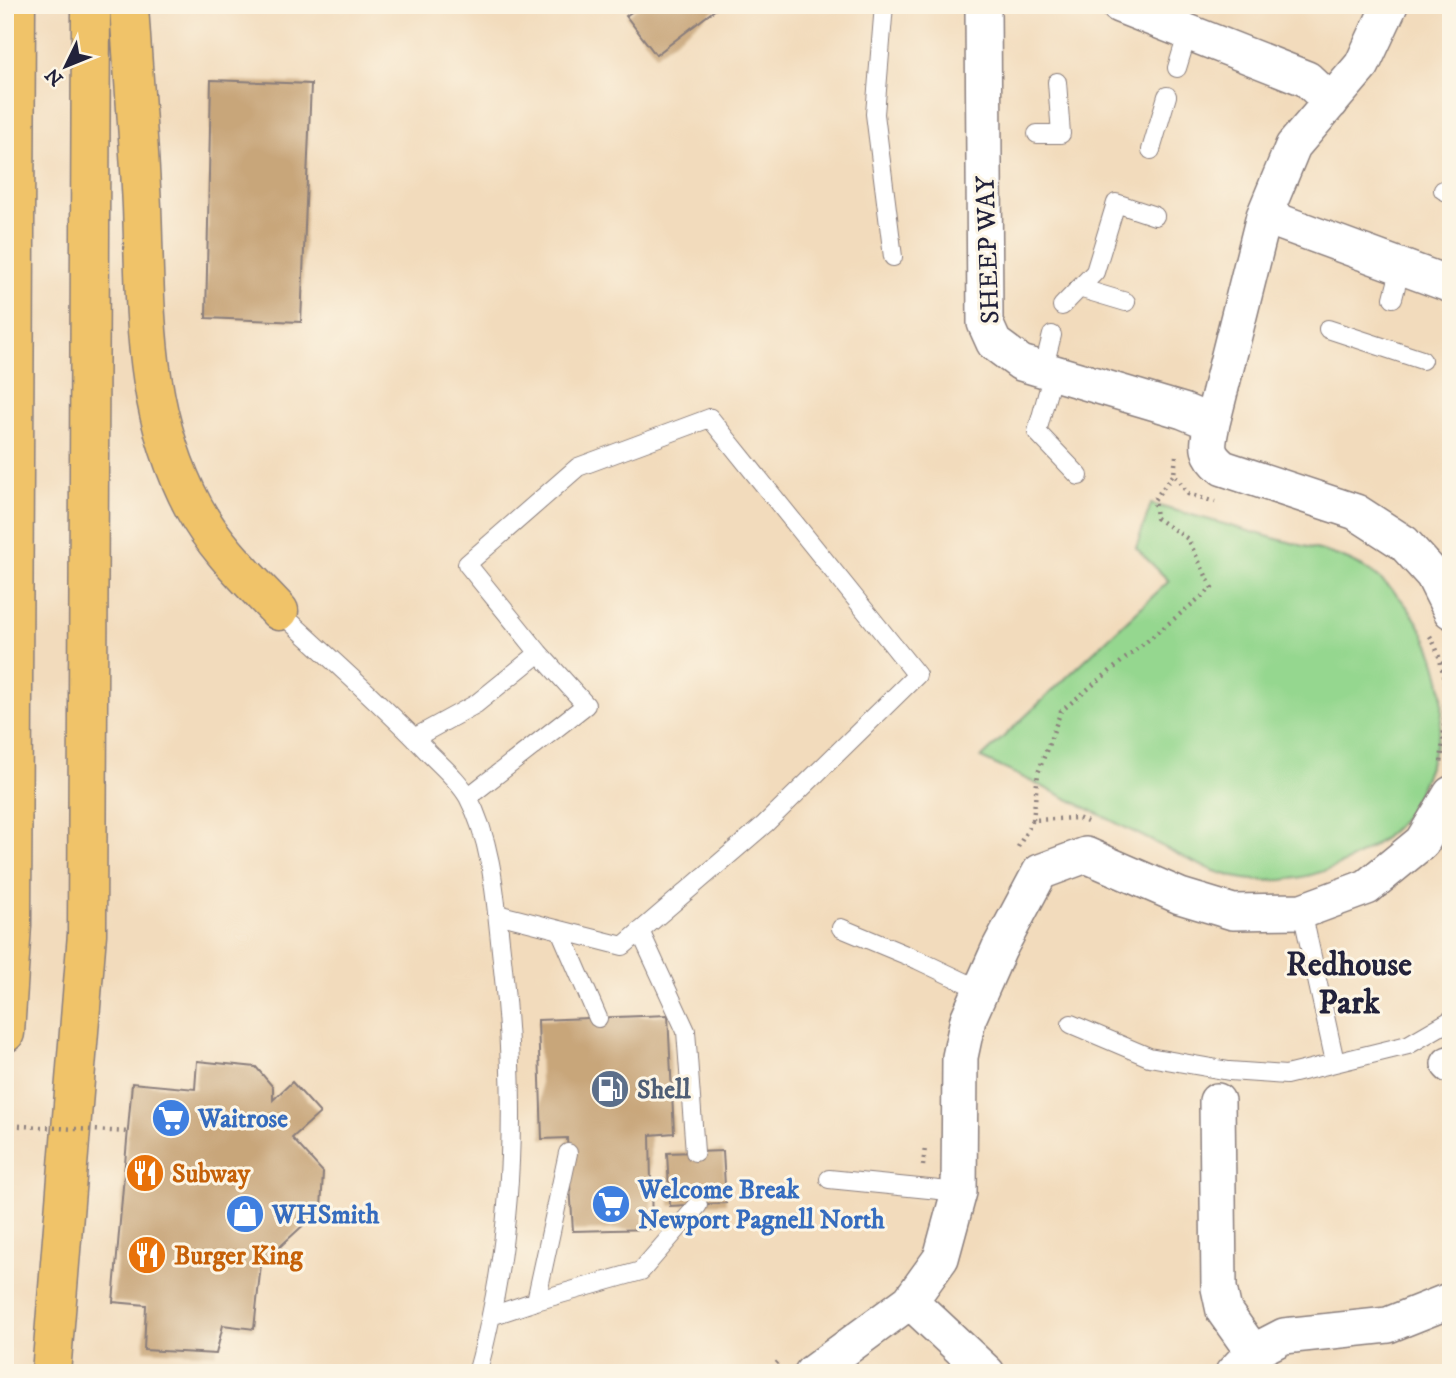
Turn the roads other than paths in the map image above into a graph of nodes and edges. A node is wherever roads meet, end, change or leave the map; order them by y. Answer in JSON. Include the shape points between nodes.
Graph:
{"nodes":[{"id":1,"x":16,"y":5,"type":"edge"},
{"id":2,"x":91,"y":5,"type":"edge"},
{"id":3,"x":129,"y":5,"type":"edge"},
{"id":4,"x":884,"y":5,"type":"edge"},
{"id":5,"x":983,"y":5,"type":"edge"},
{"id":6,"x":1119,"y":5,"type":"edge"},
{"id":7,"x":1390,"y":5,"type":"edge"},
{"id":8,"x":1186,"y":22,"type":"edge"},
{"id":9,"x":1177,"y":68,"type":"dead end"},
{"id":10,"x":1057,"y":82,"type":"dead end"},
{"id":11,"x":1167,"y":96,"type":"dead end"},
{"id":12,"x":1331,"y":102,"type":"junction"},
{"id":13,"x":1037,"y":134,"type":"dead end"},
{"id":14,"x":1151,"y":150,"type":"dead end"},
{"id":15,"x":1155,"y":216,"type":"dead end"},
{"id":16,"x":1264,"y":216,"type":"junction"},
{"id":17,"x":893,"y":257,"type":"dead end"},
{"id":18,"x":1448,"y":278,"type":"edge"},
{"id":19,"x":1079,"y":288,"type":"junction"},
{"id":20,"x":1126,"y":302,"type":"dead end"},
{"id":21,"x":1062,"y":306,"type":"dead end"},
{"id":22,"x":1328,"y":329,"type":"dead end"},
{"id":23,"x":1052,"y":335,"type":"dead end"},
{"id":24,"x":1422,"y":360,"type":"dead end"},
{"id":25,"x":1048,"y":372,"type":"junction"},
{"id":26,"x":1212,"y":423,"type":"junction"},
{"id":27,"x":1079,"y":476,"type":"dead end"},
{"id":28,"x":1442,"y":569,"type":"edge"},
{"id":29,"x":279,"y":611,"type":"joint"},
{"id":30,"x":1451,"y":611,"type":"edge"},
{"id":31,"x":539,"y":653,"type":"junction"},
{"id":32,"x":414,"y":738,"type":"junction"},
{"id":33,"x":1451,"y":794,"type":"edge"},
{"id":34,"x":468,"y":797,"type":"junction"},
{"id":35,"x":1302,"y":911,"type":"junction"},
{"id":36,"x":497,"y":914,"type":"junction"},
{"id":37,"x":841,"y":928,"type":"dead end"},
{"id":38,"x":560,"y":930,"type":"junction"},
{"id":39,"x":640,"y":931,"type":"junction"},
{"id":40,"x":981,"y":990,"type":"junction"},
{"id":41,"x":598,"y":1018,"type":"dead end"},
{"id":42,"x":1451,"y":1020,"type":"edge"},
{"id":43,"x":1071,"y":1024,"type":"dead end"},
{"id":44,"x":5,"y":1032,"type":"edge"},
{"id":45,"x":1335,"y":1062,"type":"junction"},
{"id":46,"x":1217,"y":1101,"type":"dead end"},
{"id":47,"x":695,"y":1152,"type":"dead end"},
{"id":48,"x":568,"y":1153,"type":"dead end"},
{"id":49,"x":829,"y":1179,"type":"dead end"},
{"id":50,"x":959,"y":1192,"type":"junction"},
{"id":51,"x":698,"y":1205,"type":"dead end"},
{"id":52,"x":1451,"y":1300,"type":"edge"},
{"id":53,"x":536,"y":1301,"type":"junction"},
{"id":54,"x":910,"y":1301,"type":"junction"},
{"id":55,"x":491,"y":1316,"type":"junction"},
{"id":56,"x":1243,"y":1362,"type":"edge"},
{"id":57,"x":51,"y":1373,"type":"edge"},
{"id":58,"x":477,"y":1373,"type":"edge"},
{"id":59,"x":812,"y":1373,"type":"edge"},
{"id":60,"x":987,"y":1373,"type":"edge"}],
"edges":[{"from":1,"to":44,"type":"highway","via":[[12,925]]},
{"from":2,"to":57,"type":"highway","via":[[87,934]]},
{"from":3,"to":29,"type":"highway","via":[[144,302],[150,375],[162,433],[201,520]]},
{"from":4,"to":17,"type":"lane","via":[[875,114]]},
{"from":5,"to":25,"type":"street","name":"SHEEP WAY","via":[[990,132],[985,323],[994,343],[1021,363]]},
{"from":6,"to":8,"type":"street"},
{"from":7,"to":12,"type":"street","via":[[1362,65]]},
{"from":8,"to":9,"type":"lane"},
{"from":8,"to":12,"type":"street","via":[[1307,79]]},
{"from":10,"to":13,"type":"lane","via":[[1061,134]]},
{"from":11,"to":14,"type":"lane"},
{"from":12,"to":16,"type":"street","via":[[1293,146]]},
{"from":15,"to":19,"type":"lane","via":[[1116,203],[1095,272]]},
{"from":16,"to":18,"type":"street","via":[[1397,283]]},
{"from":16,"to":26,"type":"street"},
{"from":19,"to":20,"type":"lane"},
{"from":19,"to":21,"type":"lane"},
{"from":22,"to":24,"type":"lane","via":[[1381,336]]},
{"from":23,"to":25,"type":"lane"},
{"from":25,"to":26,"type":"street","name":"SHEEP WAY"},
{"from":25,"to":27,"type":"lane","via":[[1037,432]]},
{"from":26,"to":28,"type":"street","via":[[1209,453],[1223,468],[1356,512]]},
{"from":28,"to":30,"type":"street"},
{"from":29,"to":32,"type":"lane"},
{"from":31,"to":32,"type":"lane","via":[[476,704]]},
{"from":31,"to":34,"type":"lane","via":[[586,705]]},
{"from":31,"to":39,"type":"lane","via":[[467,564],[578,467],[710,418],[917,675],[765,824]]},
{"from":32,"to":34,"type":"lane"},
{"from":33,"to":35,"type":"street","via":[[1422,842],[1367,887]]},
{"from":34,"to":36,"type":"lane","via":[[492,871]]},
{"from":35,"to":40,"type":"street","via":[[1233,912],[1180,896],[1086,855],[1040,872]]},
{"from":35,"to":45,"type":"lane"},
{"from":36,"to":38,"type":"lane"},
{"from":36,"to":55,"type":"lane","via":[[512,1116],[504,1244]]},
{"from":37,"to":40,"type":"lane"},
{"from":38,"to":39,"type":"lane","via":[[623,946]]},
{"from":38,"to":41,"type":"lane"},
{"from":39,"to":47,"type":"lane","via":[[686,1031]]},
{"from":40,"to":50,"type":"street","via":[[968,1019],[960,1057]]},
{"from":42,"to":45,"type":"lane","via":[[1408,1045]]},
{"from":43,"to":45,"type":"lane","via":[[1149,1057],[1229,1071],[1286,1075]]},
{"from":46,"to":56,"type":"street","via":[[1219,1288]]},
{"from":48,"to":53,"type":"lane"},
{"from":49,"to":50,"type":"lane"},
{"from":50,"to":54,"type":"street","via":[[942,1258]]},
{"from":51,"to":53,"type":"lane","via":[[641,1271]]},
{"from":52,"to":56,"type":"street","via":[[1388,1325],[1284,1336]]},
{"from":53,"to":55,"type":"lane"},
{"from":54,"to":59,"type":"street"},
{"from":54,"to":60,"type":"street"},
{"from":55,"to":58,"type":"lane"}]}
